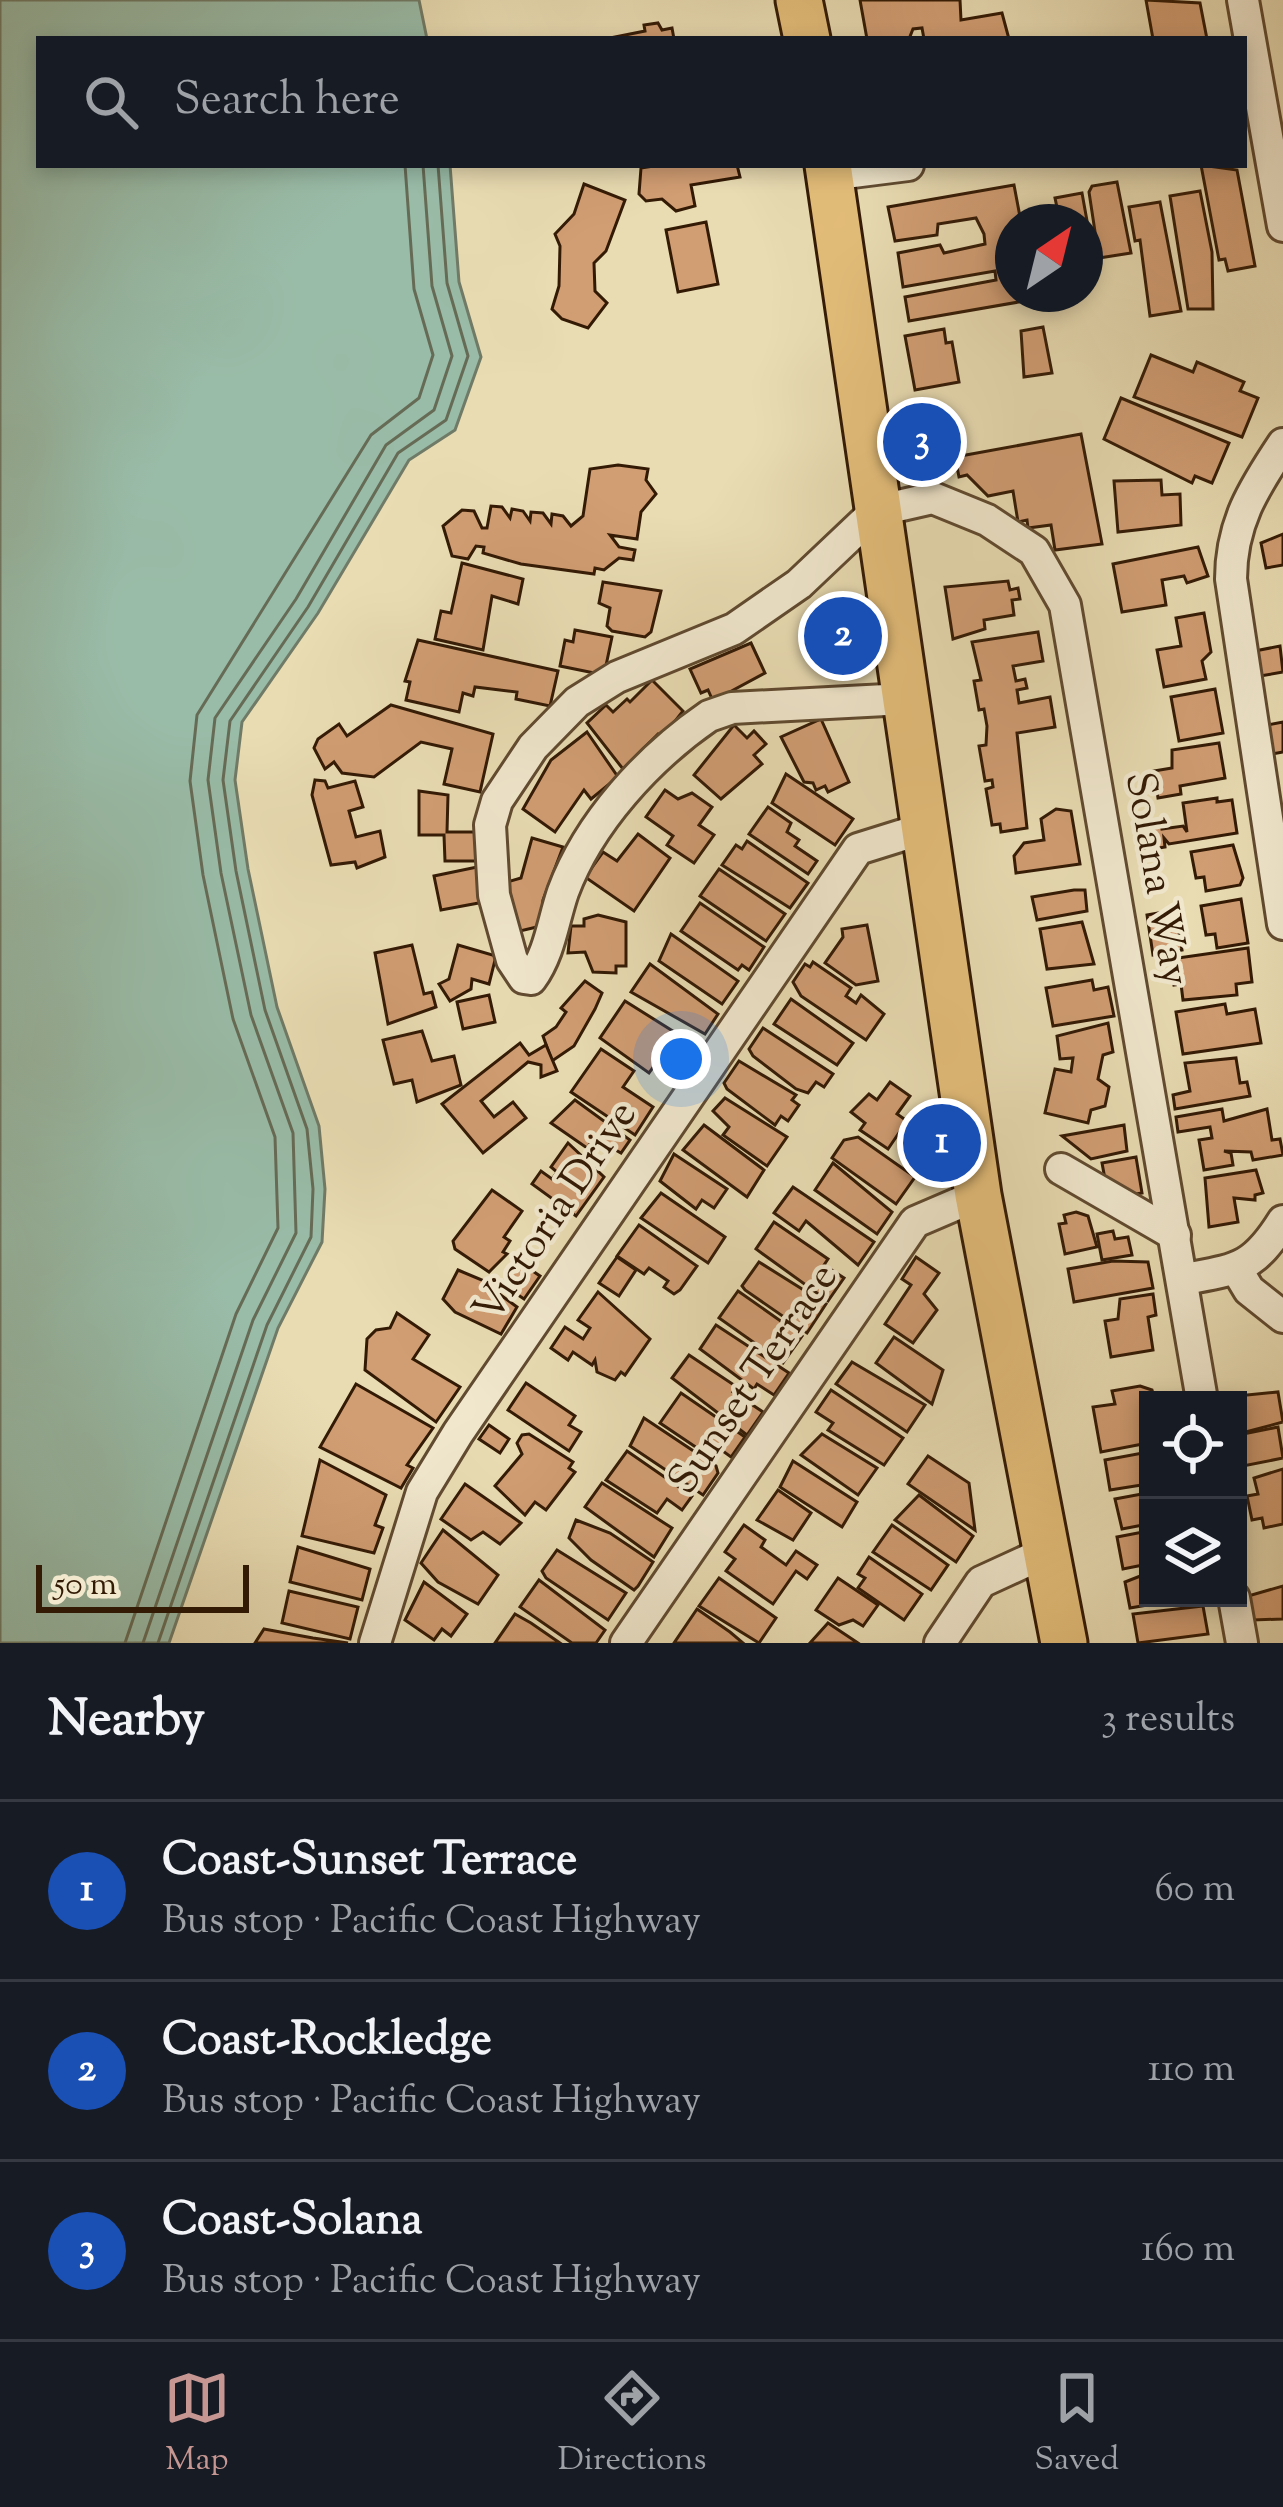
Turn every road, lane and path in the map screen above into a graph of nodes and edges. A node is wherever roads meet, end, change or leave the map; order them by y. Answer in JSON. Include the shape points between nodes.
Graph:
{"nodes":[{"id":1,"x":799,"y":0,"type":"edge"},
{"id":2,"x":1243,"y":0,"type":"edge"},
{"id":3,"x":805,"y":36,"type":"edge"},
{"id":4,"x":1246,"y":36,"type":"edge"},
{"id":5,"x":1247,"y":42,"type":"edge"},
{"id":6,"x":1254,"y":115,"type":"edge"},
{"id":7,"x":860,"y":168,"type":"edge"},
{"id":8,"x":828,"y":170,"type":"edge"},
{"id":9,"x":1283,"y":226,"type":"edge"},
{"id":10,"x":1283,"y":444,"type":"edge"},
{"id":11,"x":877,"y":511,"type":"junction"},
{"id":12,"x":905,"y":699,"type":"junction"},
{"id":13,"x":922,"y":829,"type":"junction"},
{"id":14,"x":1283,"y":924,"type":"edge"},
{"id":15,"x":1060,"y":1169,"type":"dead end"},
{"id":16,"x":978,"y":1195,"type":"junction"},
{"id":17,"x":1283,"y":1221,"type":"edge"},
{"id":18,"x":1175,"y":1235,"type":"junction"},
{"id":19,"x":1237,"y":1270,"type":"junction"},
{"id":20,"x":1185,"y":1279,"type":"junction"},
{"id":21,"x":1283,"y":1317,"type":"edge"},
{"id":22,"x":1201,"y":1391,"type":"edge"},
{"id":23,"x":1044,"y":1553,"type":"junction"},
{"id":24,"x":1236,"y":1607,"type":"edge"},
{"id":25,"x":375,"y":1643,"type":"edge"},
{"id":26,"x":626,"y":1643,"type":"edge"},
{"id":27,"x":940,"y":1643,"type":"edge"},
{"id":28,"x":1064,"y":1643,"type":"edge"},
{"id":29,"x":1242,"y":1643,"type":"edge"}],
"edges":[{"from":1,"to":3,"type":"highway"},
{"from":2,"to":4,"type":"street"},
{"from":5,"to":6,"type":"street"},
{"from":6,"to":9,"type":"street"},
{"from":7,"to":8,"type":"street"},
{"from":8,"to":11,"type":"highway"},
{"from":10,"to":14,"type":"street","via":[[1244,503],[1231,545]]},
{"from":11,"to":12,"type":"highway"},
{"from":11,"to":12,"type":"street","via":[[799,584],[734,629],[616,677],[577,702],[533,747],[497,801],[489,868],[524,978],[538,970],[562,894],[599,821],[690,729],[732,708]]},
{"from":11,"to":18,"type":"street","name":"Solana Way","via":[[933,498],[987,520],[1034,551],[1065,605]]},
{"from":12,"to":13,"type":"highway"},
{"from":13,"to":16,"type":"highway"},
{"from":13,"to":25,"type":"street","name":"Victoria Drive","via":[[858,849],[458,1433],[422,1492]]},
{"from":15,"to":18,"type":"street"},
{"from":16,"to":23,"type":"highway"},
{"from":16,"to":26,"type":"street","name":"Sunset Terrace","via":[[915,1222]]},
{"from":17,"to":19,"type":"street","via":[[1261,1256]]},
{"from":18,"to":20,"type":"street","name":"Solana Way"},
{"from":19,"to":20,"type":"street"},
{"from":19,"to":21,"type":"street"},
{"from":20,"to":22,"type":"street","name":"Solana Way"},
{"from":23,"to":27,"type":"street","via":[[981,1582]]},
{"from":23,"to":28,"type":"highway"},
{"from":24,"to":29,"type":"street"}]}
